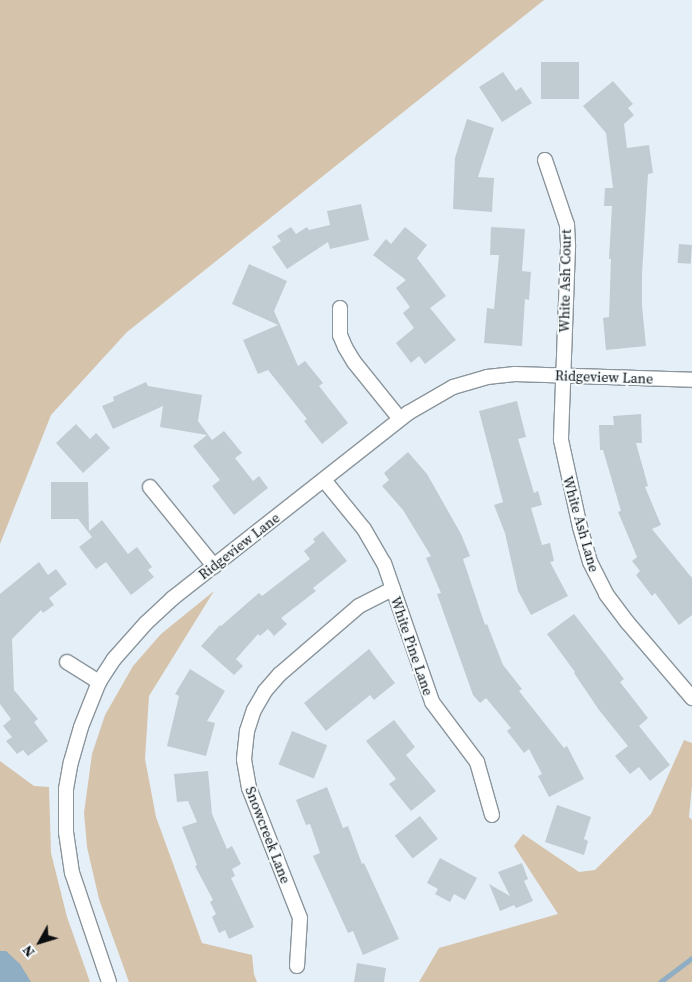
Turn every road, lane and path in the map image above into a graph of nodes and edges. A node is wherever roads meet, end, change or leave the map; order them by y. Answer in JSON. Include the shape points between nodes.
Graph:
{"nodes":[{"id":1,"x":544,"y":160,"type":"dead end"},
{"id":2,"x":340,"y":308,"type":"dead end"},
{"id":3,"x":563,"y":376,"type":"junction"},
{"id":4,"x":692,"y":380,"type":"edge"},
{"id":5,"x":400,"y":419,"type":"junction"},
{"id":6,"x":324,"y":480,"type":"junction"},
{"id":7,"x":150,"y":487,"type":"dead end"},
{"id":8,"x":214,"y":566,"type":"junction"},
{"id":9,"x":393,"y":589,"type":"junction"},
{"id":10,"x":67,"y":662,"type":"dead end"},
{"id":11,"x":99,"y":682,"type":"junction"},
{"id":12,"x":692,"y":698,"type":"edge"},
{"id":13,"x":492,"y":815,"type":"dead end"},
{"id":14,"x":297,"y":966,"type":"dead end"},
{"id":15,"x":109,"y":982,"type":"edge"}],
"edges":[{"from":1,"to":3,"type":"street","name":"White Ash Court","via":[[566,225],[568,247]]},
{"from":2,"to":5,"type":"street","via":[[340,335],[345,347]]},
{"from":3,"to":4,"type":"street","name":"Ridgeview Lane"},
{"from":3,"to":5,"type":"street","name":"Ridgeview Lane","via":[[500,375],[475,380],[438,394]]},
{"from":3,"to":12,"type":"street","name":"White Ash Lane","via":[[562,447],[590,562],[602,586],[628,623]]},
{"from":5,"to":6,"type":"street","name":"Ridgeview Lane"},
{"from":6,"to":8,"type":"street","name":"Ridgeview Lane"},
{"from":6,"to":9,"type":"street","name":"White Pine Lane","via":[[374,545]]},
{"from":7,"to":8,"type":"street"},
{"from":8,"to":11,"type":"street","name":"Ridgeview Lane","via":[[146,623],[114,659]]},
{"from":9,"to":13,"type":"street","name":"White Pine Lane","via":[[432,702],[477,762]]},
{"from":9,"to":14,"type":"street","name":"Snowcreek Lane","via":[[359,606],[280,674],[254,710],[247,732],[244,758],[249,788],[300,918]]},
{"from":10,"to":11,"type":"street"},
{"from":11,"to":15,"type":"street","name":"Ridgeview Lane","via":[[85,714],[71,762],[65,805],[72,873]]}]}
